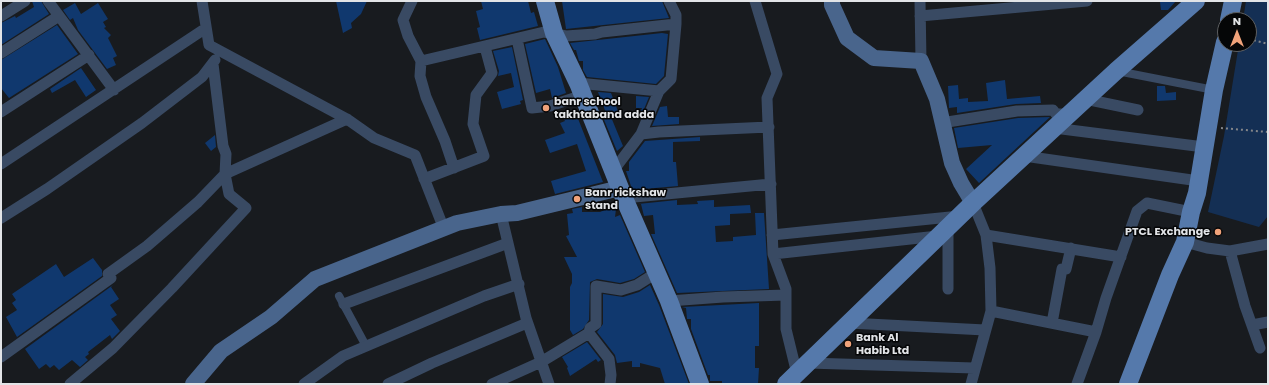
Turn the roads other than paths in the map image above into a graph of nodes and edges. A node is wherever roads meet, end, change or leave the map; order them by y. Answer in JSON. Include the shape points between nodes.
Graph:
{"nodes":[{"id":1,"x":25,"y":1,"type":"edge"},
{"id":2,"x":48,"y":1,"type":"edge"},
{"id":3,"x":202,"y":1,"type":"edge"},
{"id":4,"x":412,"y":1,"type":"edge"},
{"id":5,"x":545,"y":1,"type":"edge"},
{"id":6,"x":669,"y":1,"type":"edge"},
{"id":7,"x":755,"y":1,"type":"edge"},
{"id":8,"x":832,"y":1,"type":"edge"},
{"id":9,"x":920,"y":1,"type":"edge"},
{"id":10,"x":1087,"y":1,"type":"edge"},
{"id":11,"x":1196,"y":1,"type":"edge"},
{"id":12,"x":1233,"y":1,"type":"edge"},
{"id":13,"x":1231,"y":12,"type":"edge"},
{"id":14,"x":1,"y":16,"type":"edge"},
{"id":15,"x":59,"y":16,"type":"junction"},
{"id":16,"x":920,"y":16,"type":"junction"},
{"id":17,"x":676,"y":24,"type":"junction"},
{"id":18,"x":206,"y":28,"type":"junction"},
{"id":19,"x":554,"y":33,"type":"junction"},
{"id":20,"x":517,"y":39,"type":"junction"},
{"id":21,"x":485,"y":47,"type":"junction"},
{"id":22,"x":220,"y":52,"type":"junction"},
{"id":23,"x":1223,"y":52,"type":"edge"},
{"id":24,"x":1,"y":53,"type":"edge"},
{"id":25,"x":89,"y":55,"type":"junction"},
{"id":26,"x":421,"y":61,"type":"junction"},
{"id":27,"x":921,"y":61,"type":"junction"},
{"id":28,"x":213,"y":64,"type":"junction"},
{"id":29,"x":1116,"y":71,"type":"junction"},
{"id":30,"x":580,"y":89,"type":"junction"},
{"id":31,"x":114,"y":90,"type":"junction"},
{"id":32,"x":1214,"y":90,"type":"junction"},
{"id":33,"x":659,"y":91,"type":"junction"},
{"id":34,"x":1085,"y":99,"type":"junction"},
{"id":35,"x":1138,"y":110,"type":"dead end"},
{"id":36,"x":1,"y":112,"type":"edge"},
{"id":37,"x":1070,"y":114,"type":"junction"},
{"id":38,"x":347,"y":119,"type":"junction"},
{"id":39,"x":941,"y":123,"type":"junction"},
{"id":40,"x":769,"y":127,"type":"junction"},
{"id":41,"x":1054,"y":128,"type":"junction"},
{"id":42,"x":641,"y":134,"type":"junction"},
{"id":43,"x":1204,"y":147,"type":"junction"},
{"id":44,"x":1024,"y":156,"type":"junction"},
{"id":45,"x":1,"y":164,"type":"edge"},
{"id":46,"x":454,"y":168,"type":"junction"},
{"id":47,"x":614,"y":171,"type":"junction"},
{"id":48,"x":225,"y":174,"type":"junction"},
{"id":49,"x":424,"y":179,"type":"junction"},
{"id":50,"x":1199,"y":181,"type":"junction"},
{"id":51,"x":771,"y":184,"type":"junction"},
{"id":52,"x":622,"y":193,"type":"junction"},
{"id":53,"x":973,"y":203,"type":"junction"},
{"id":54,"x":1191,"y":212,"type":"junction"},
{"id":55,"x":501,"y":214,"type":"junction"},
{"id":56,"x":1,"y":218,"type":"edge"},
{"id":57,"x":949,"y":226,"type":"junction"},
{"id":58,"x":444,"y":229,"type":"junction"},
{"id":59,"x":772,"y":235,"type":"junction"},
{"id":60,"x":986,"y":235,"type":"junction"},
{"id":61,"x":1185,"y":242,"type":"junction"},
{"id":62,"x":1267,"y":242,"type":"edge"},
{"id":63,"x":508,"y":243,"type":"junction"},
{"id":64,"x":1071,"y":248,"type":"junction"},
{"id":65,"x":1230,"y":251,"type":"junction"},
{"id":66,"x":773,"y":254,"type":"junction"},
{"id":67,"x":1121,"y":257,"type":"junction"},
{"id":68,"x":656,"y":273,"type":"junction"},
{"id":69,"x":519,"y":284,"type":"junction"},
{"id":70,"x":948,"y":289,"type":"dead end"},
{"id":71,"x":786,"y":295,"type":"junction"},
{"id":72,"x":342,"y":300,"type":"joint"},
{"id":73,"x":669,"y":301,"type":"junction"},
{"id":74,"x":991,"y":311,"type":"junction"},
{"id":75,"x":1268,"y":322,"type":"edge"},
{"id":76,"x":528,"y":323,"type":"junction"},
{"id":77,"x":849,"y":323,"type":"junction"},
{"id":78,"x":1052,"y":323,"type":"junction"},
{"id":79,"x":1252,"y":325,"type":"junction"},
{"id":80,"x":985,"y":330,"type":"junction"},
{"id":81,"x":1096,"y":332,"type":"junction"},
{"id":82,"x":590,"y":333,"type":"junction"},
{"id":83,"x":366,"y":346,"type":"junction"},
{"id":84,"x":1260,"y":348,"type":"dead end"},
{"id":85,"x":1,"y":357,"type":"edge"},
{"id":86,"x":541,"y":362,"type":"junction"},
{"id":87,"x":974,"y":368,"type":"junction"},
{"id":88,"x":797,"y":374,"type":"edge"},
{"id":89,"x":70,"y":384,"type":"edge"},
{"id":90,"x":193,"y":384,"type":"edge"},
{"id":91,"x":304,"y":384,"type":"edge"},
{"id":92,"x":388,"y":384,"type":"edge"},
{"id":93,"x":492,"y":384,"type":"edge"},
{"id":94,"x":549,"y":384,"type":"edge"},
{"id":95,"x":610,"y":384,"type":"edge"},
{"id":96,"x":700,"y":384,"type":"edge"},
{"id":97,"x":971,"y":384,"type":"edge"},
{"id":98,"x":1077,"y":384,"type":"edge"},
{"id":99,"x":1128,"y":384,"type":"edge"}],
"edges":[{"from":1,"to":14,"type":"street"},
{"from":2,"to":15,"type":"street"},
{"from":3,"to":18,"type":"street"},
{"from":4,"to":26,"type":"street","via":[[403,20]]},
{"from":5,"to":19,"type":"main road"},
{"from":6,"to":17,"type":"street","via":[[676,15]]},
{"from":7,"to":40,"type":"street","via":[[777,74],[767,98]]},
{"from":8,"to":27,"type":"main road","via":[[847,38],[874,58]]},
{"from":9,"to":16,"type":"street"},
{"from":10,"to":16,"type":"street"},
{"from":11,"to":29,"type":"main road"},
{"from":12,"to":13,"type":"main road"},
{"from":15,"to":24,"type":"street"},
{"from":15,"to":25,"type":"street"},
{"from":16,"to":27,"type":"street"},
{"from":17,"to":19,"type":"street","via":[[595,34],[566,36]]},
{"from":17,"to":33,"type":"street","via":[[670,79]]},
{"from":18,"to":22,"type":"street","via":[[209,45]]},
{"from":18,"to":31,"type":"street"},
{"from":19,"to":20,"type":"street","via":[[544,32]]},
{"from":19,"to":30,"type":"main road"},
{"from":20,"to":21,"type":"street"},
{"from":20,"to":30,"type":"street","via":[[532,108],[550,106]]},
{"from":21,"to":26,"type":"street"},
{"from":21,"to":46,"type":"street","via":[[492,73],[476,95],[473,124],[484,156]]},
{"from":22,"to":28,"type":"street"},
{"from":22,"to":38,"type":"street"},
{"from":23,"to":32,"type":"main road"},
{"from":25,"to":31,"type":"street"},
{"from":25,"to":36,"type":"street"},
{"from":26,"to":46,"type":"street","via":[[420,76],[426,97]]},
{"from":27,"to":39,"type":"main road","via":[[937,100]]},
{"from":28,"to":48,"type":"street","via":[[226,154]]},
{"from":28,"to":56,"type":"street","via":[[202,77],[142,123]]},
{"from":29,"to":32,"type":"street"},
{"from":29,"to":34,"type":"main road"},
{"from":30,"to":33,"type":"street"},
{"from":30,"to":47,"type":"main road"},
{"from":31,"to":45,"type":"street"},
{"from":32,"to":43,"type":"main road"},
{"from":33,"to":42,"type":"street"},
{"from":34,"to":35,"type":"street"},
{"from":34,"to":37,"type":"main road"},
{"from":37,"to":39,"type":"street","via":[[1056,114],[1052,110],[1017,111]]},
{"from":37,"to":41,"type":"main road"},
{"from":38,"to":48,"type":"street"},
{"from":38,"to":49,"type":"street","via":[[374,138],[415,155]]},
{"from":39,"to":53,"type":"main road","via":[[952,163]]},
{"from":40,"to":42,"type":"street"},
{"from":40,"to":51,"type":"street"},
{"from":41,"to":43,"type":"street"},
{"from":41,"to":44,"type":"main road"},
{"from":42,"to":47,"type":"street"},
{"from":43,"to":50,"type":"main road"},
{"from":44,"to":50,"type":"street"},
{"from":44,"to":53,"type":"main road"},
{"from":46,"to":49,"type":"street"},
{"from":47,"to":52,"type":"main road"},
{"from":48,"to":85,"type":"street","via":[[198,202],[108,274],[111,278]]},
{"from":48,"to":89,"type":"street","via":[[229,194],[246,208],[118,344]]},
{"from":49,"to":58,"type":"street"},
{"from":50,"to":54,"type":"main road"},
{"from":51,"to":52,"type":"street"},
{"from":51,"to":59,"type":"street"},
{"from":52,"to":55,"type":"main road"},
{"from":52,"to":68,"type":"main road"},
{"from":53,"to":57,"type":"main road"},
{"from":53,"to":60,"type":"street"},
{"from":54,"to":61,"type":"main road"},
{"from":54,"to":67,"type":"street","via":[[1147,203],[1137,211]]},
{"from":55,"to":58,"type":"main road","via":[[457,223]]},
{"from":55,"to":63,"type":"street"},
{"from":57,"to":59,"type":"street"},
{"from":57,"to":66,"type":"street"},
{"from":57,"to":70,"type":"street"},
{"from":57,"to":77,"type":"main road"},
{"from":58,"to":90,"type":"main road","via":[[315,279],[271,317],[220,351]]},
{"from":59,"to":66,"type":"street"},
{"from":60,"to":64,"type":"street"},
{"from":60,"to":74,"type":"street"},
{"from":61,"to":65,"type":"street"},
{"from":61,"to":99,"type":"main road"},
{"from":62,"to":65,"type":"street"},
{"from":63,"to":69,"type":"street"},
{"from":63,"to":72,"type":"street"},
{"from":64,"to":67,"type":"street"},
{"from":64,"to":78,"type":"street","via":[[1066,269],[1062,269]]},
{"from":65,"to":79,"type":"street"},
{"from":66,"to":71,"type":"street"},
{"from":67,"to":81,"type":"street"},
{"from":68,"to":73,"type":"main road"},
{"from":68,"to":82,"type":"street","via":[[636,285],[621,290],[596,286],[596,324],[590,328]]},
{"from":69,"to":76,"type":"street"},
{"from":69,"to":83,"type":"street","via":[[484,296]]},
{"from":71,"to":73,"type":"street","via":[[723,296]]},
{"from":71,"to":88,"type":"street","via":[[786,329]]},
{"from":72,"to":83,"type":"street"},
{"from":73,"to":96,"type":"main road"},
{"from":74,"to":78,"type":"street"},
{"from":74,"to":80,"type":"street"},
{"from":75,"to":79,"type":"street"},
{"from":76,"to":86,"type":"street"},
{"from":76,"to":92,"type":"street"},
{"from":77,"to":80,"type":"street"},
{"from":77,"to":88,"type":"main road"},
{"from":78,"to":81,"type":"street"},
{"from":79,"to":84,"type":"street"},
{"from":80,"to":87,"type":"street"},
{"from":81,"to":98,"type":"street"},
{"from":82,"to":86,"type":"street"},
{"from":82,"to":95,"type":"street","via":[[609,359]]},
{"from":83,"to":91,"type":"street","via":[[343,356]]},
{"from":86,"to":93,"type":"street"},
{"from":86,"to":94,"type":"street"},
{"from":87,"to":88,"type":"street"},
{"from":87,"to":97,"type":"street"}]}
